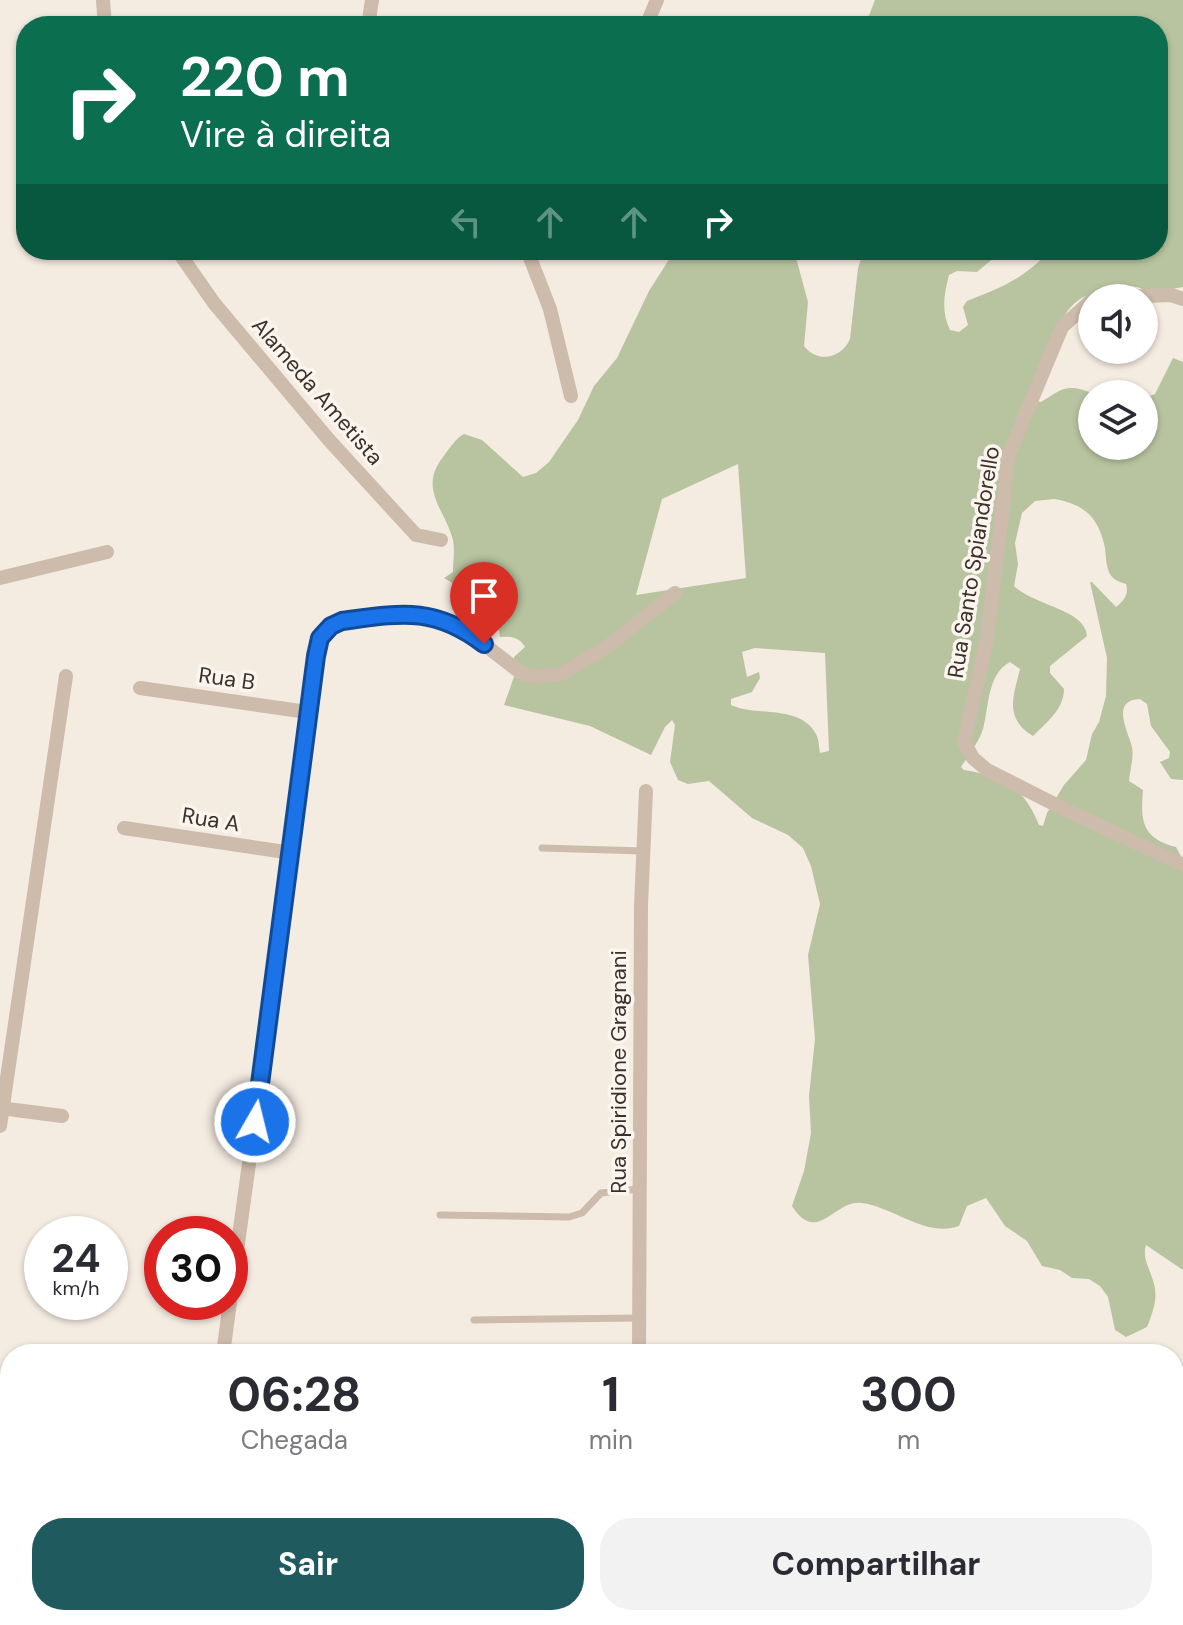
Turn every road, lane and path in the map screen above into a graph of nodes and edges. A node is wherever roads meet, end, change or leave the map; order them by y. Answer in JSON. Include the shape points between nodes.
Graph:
{"nodes":[{"id":1,"x":184,"y":260,"type":"edge"},
{"id":2,"x":531,"y":260,"type":"edge"},
{"id":3,"x":1158,"y":296,"type":"edge"},
{"id":4,"x":1183,"y":299,"type":"edge"},
{"id":5,"x":1078,"y":313,"type":"edge"},
{"id":6,"x":571,"y":396,"type":"dead end"},
{"id":7,"x":441,"y":540,"type":"dead end"},
{"id":8,"x":107,"y":552,"type":"dead end"},
{"id":9,"x":0,"y":578,"type":"edge"},
{"id":10,"x":675,"y":593,"type":"dead end"},
{"id":11,"x":66,"y":676,"type":"dead end"},
{"id":12,"x":140,"y":688,"type":"dead end"},
{"id":13,"x":307,"y":712,"type":"junction"},
{"id":14,"x":646,"y":791,"type":"dead end"},
{"id":15,"x":124,"y":828,"type":"dead end"},
{"id":16,"x":542,"y":848,"type":"dead end"},
{"id":17,"x":643,"y":851,"type":"junction"},
{"id":18,"x":292,"y":853,"type":"junction"},
{"id":19,"x":1183,"y":865,"type":"edge"},
{"id":20,"x":1,"y":1108,"type":"edge"},
{"id":21,"x":62,"y":1116,"type":"dead end"},
{"id":22,"x":0,"y":1126,"type":"edge"},
{"id":23,"x":639,"y":1189,"type":"junction"},
{"id":24,"x":440,"y":1215,"type":"dead end"},
{"id":25,"x":242,"y":1216,"type":"edge"},
{"id":26,"x":639,"y":1318,"type":"junction"},
{"id":27,"x":228,"y":1320,"type":"edge"},
{"id":28,"x":474,"y":1320,"type":"dead end"},
{"id":29,"x":224,"y":1344,"type":"edge"},
{"id":30,"x":639,"y":1344,"type":"edge"}],
"edges":[{"from":1,"to":7,"type":"street","name":"Alameda Ametista","via":[[329,440],[416,535]]},
{"from":2,"to":6,"type":"street","via":[[550,309]]},
{"from":3,"to":4,"type":"street"},
{"from":5,"to":19,"type":"street","name":"Rua Santo Spiandorello","via":[[1062,327],[1009,454],[987,639],[964,742],[987,770]]},
{"from":8,"to":9,"type":"street"},
{"from":10,"to":13,"type":"street","via":[[608,646],[561,674],[536,677],[521,673],[463,628],[441,619],[419,614],[342,621],[320,638]]},
{"from":11,"to":20,"type":"street"},
{"from":12,"to":13,"type":"street","name":"Rua B"},
{"from":13,"to":18,"type":"street"},
{"from":14,"to":17,"type":"street","name":"Rua Spiridione Gragnani"},
{"from":15,"to":18,"type":"street","name":"Rua A"},
{"from":16,"to":17,"type":"lane"},
{"from":17,"to":23,"type":"street","name":"Rua Spiridione Gragnani"},
{"from":18,"to":25,"type":"street"},
{"from":20,"to":21,"type":"street"},
{"from":20,"to":22,"type":"street"},
{"from":23,"to":24,"type":"lane","via":[[601,1193],[582,1213],[569,1217]]},
{"from":23,"to":26,"type":"street","name":"Rua Spiridione Gragnani"},
{"from":26,"to":28,"type":"lane"},
{"from":26,"to":30,"type":"street","name":"Rua Spiridione Gragnani"},
{"from":27,"to":29,"type":"street"}]}
